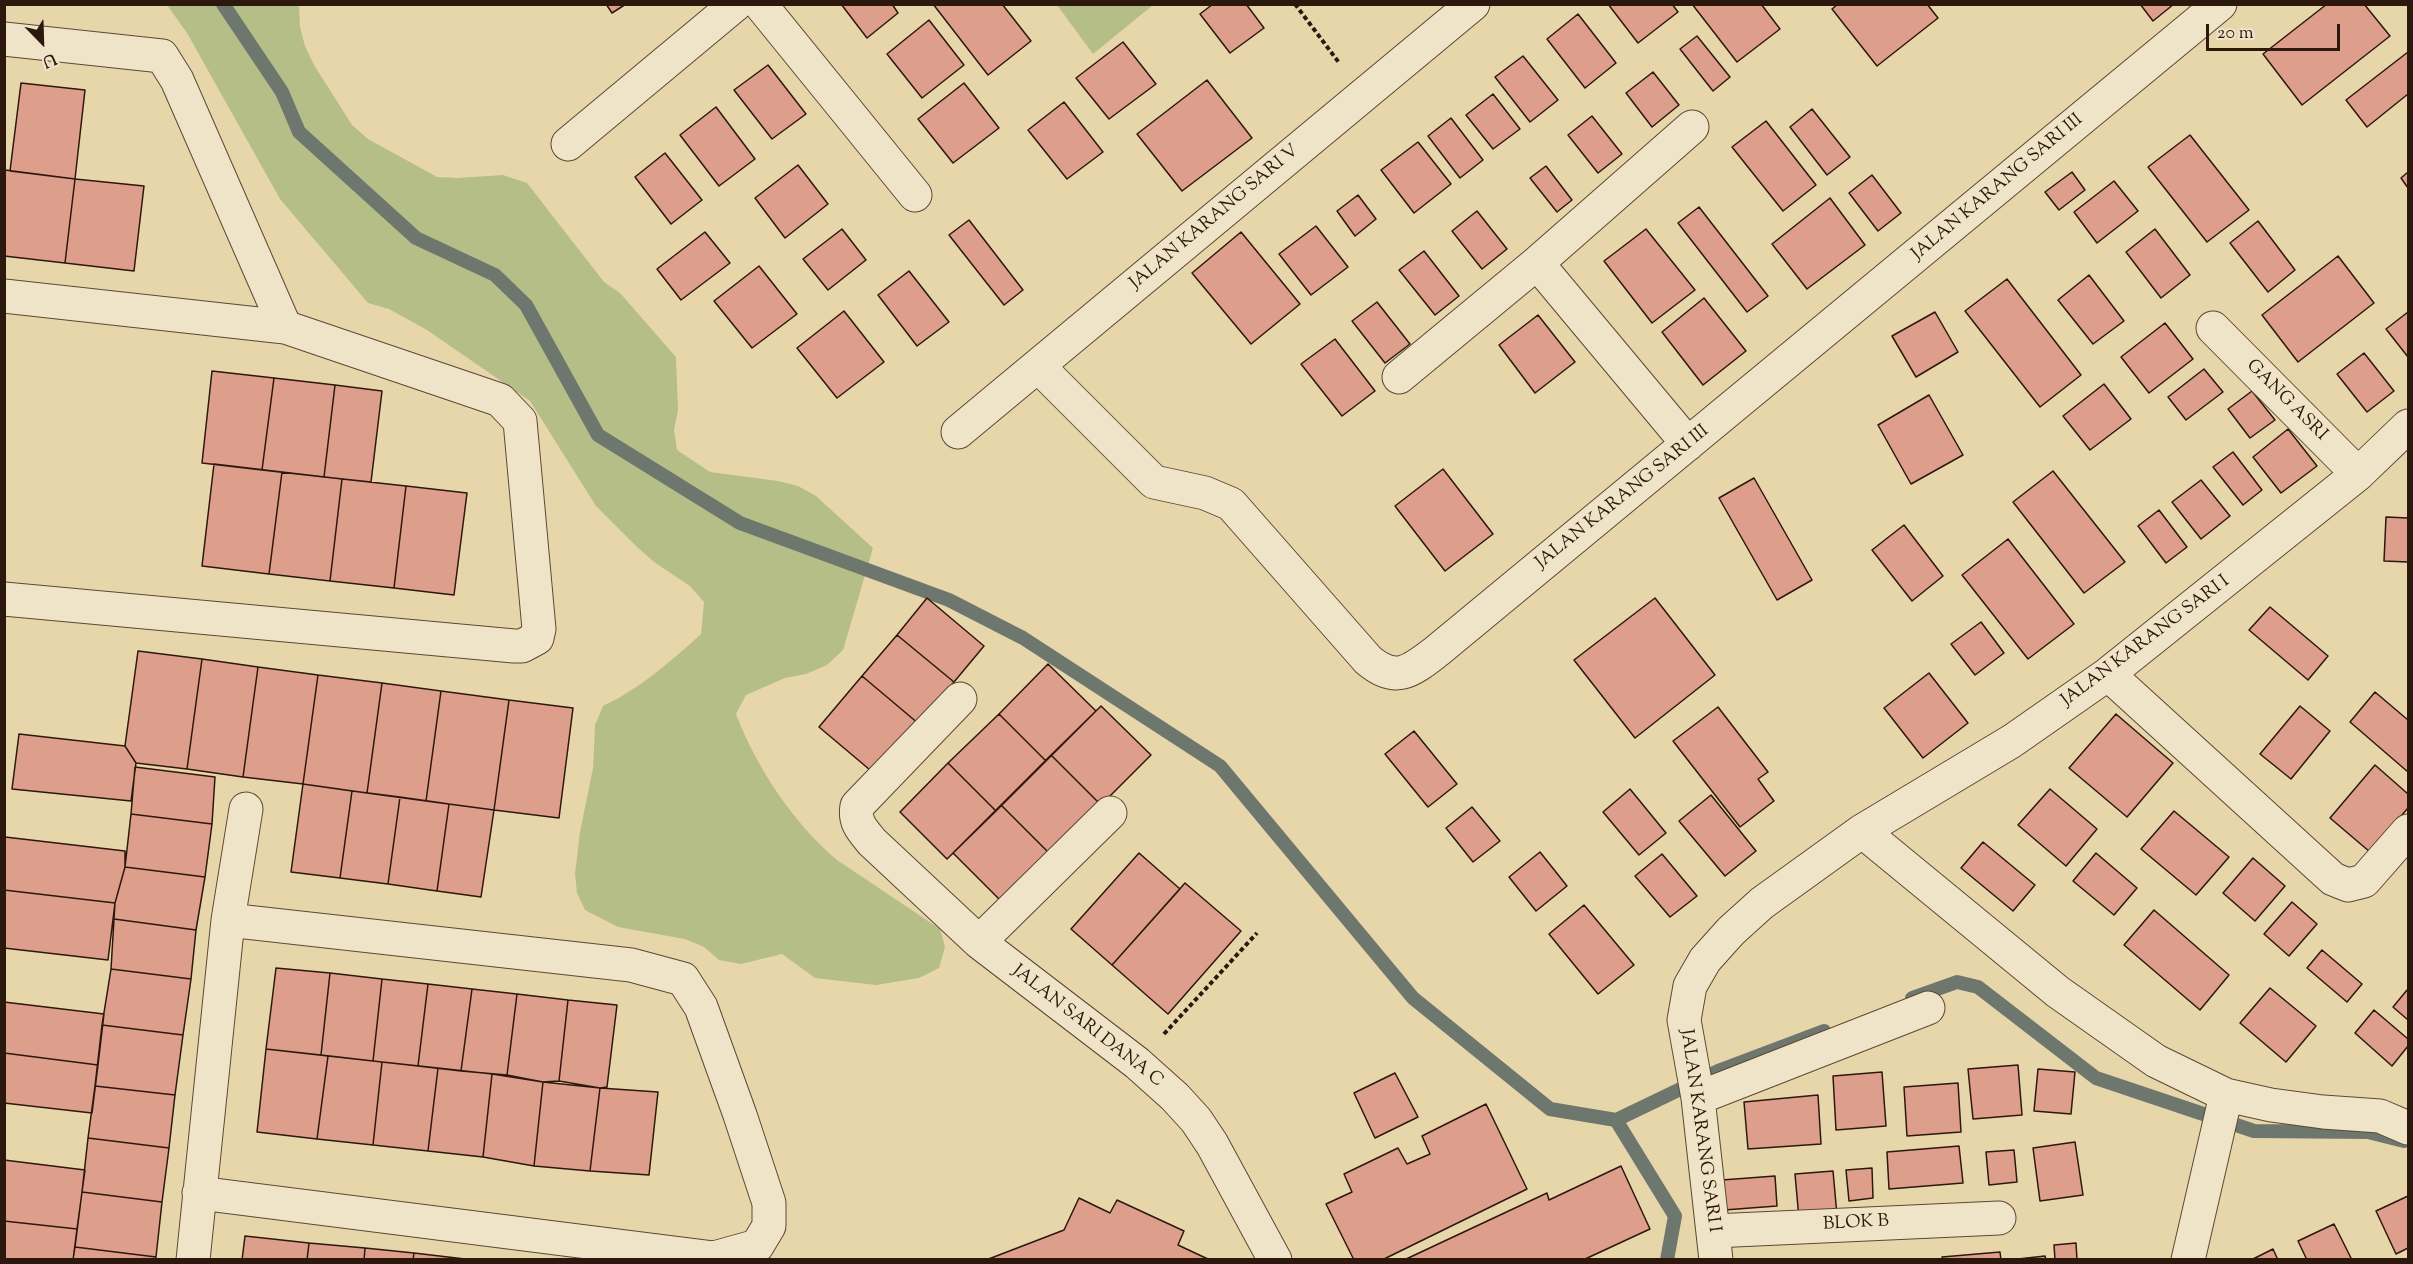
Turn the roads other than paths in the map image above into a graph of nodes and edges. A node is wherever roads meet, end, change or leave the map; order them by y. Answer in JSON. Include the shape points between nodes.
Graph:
{"nodes":[{"id":1,"x":736,"y":4,"type":"edge"},
{"id":2,"x":760,"y":4,"type":"edge"},
{"id":3,"x":1473,"y":4,"type":"edge"},
{"id":4,"x":2220,"y":4,"type":"edge"},
{"id":5,"x":4,"y":39,"type":"edge"},
{"id":6,"x":1692,"y":127,"type":"dead end"},
{"id":7,"x":568,"y":144,"type":"dead end"},
{"id":8,"x":915,"y":195,"type":"dead end"},
{"id":9,"x":1537,"y":263,"type":"junction"},
{"id":10,"x":4,"y":296,"type":"edge"},
{"id":11,"x":285,"y":327,"type":"junction"},
{"id":12,"x":2213,"y":328,"type":"dead end"},
{"id":13,"x":1038,"y":366,"type":"junction"},
{"id":14,"x":1399,"y":377,"type":"dead end"},
{"id":15,"x":2409,"y":426,"type":"edge"},
{"id":16,"x":958,"y":432,"type":"dead end"},
{"id":17,"x":1688,"y":444,"type":"junction"},
{"id":18,"x":2358,"y":474,"type":"junction"},
{"id":19,"x":4,"y":599,"type":"edge"},
{"id":20,"x":2108,"y":674,"type":"junction"},
{"id":21,"x":960,"y":699,"type":"dead end"},
{"id":22,"x":246,"y":809,"type":"dead end"},
{"id":23,"x":1110,"y":813,"type":"dead end"},
{"id":24,"x":1862,"y":831,"type":"junction"},
{"id":25,"x":2409,"y":831,"type":"edge"},
{"id":26,"x":228,"y":920,"type":"junction"},
{"id":27,"x":979,"y":942,"type":"junction"},
{"id":28,"x":1928,"y":1008,"type":"dead end"},
{"id":29,"x":2226,"y":1095,"type":"junction"},
{"id":30,"x":1698,"y":1098,"type":"junction"},
{"id":31,"x":2409,"y":1128,"type":"edge"},
{"id":32,"x":199,"y":1193,"type":"junction"},
{"id":33,"x":2000,"y":1218,"type":"dead end"},
{"id":34,"x":1714,"y":1245,"type":"edge"},
{"id":35,"x":193,"y":1260,"type":"edge"},
{"id":36,"x":1275,"y":1260,"type":"edge"},
{"id":37,"x":2188,"y":1260,"type":"edge"}],
"edges":[{"from":1,"to":7,"type":"street"},
{"from":2,"to":8,"type":"street"},
{"from":3,"to":13,"type":"street","name":"JALAN KARANG SARI V"},
{"from":4,"to":17,"type":"street","name":"JALAN KARANG SARI III"},
{"from":5,"to":11,"type":"street","via":[[162,56],[177,80]]},
{"from":6,"to":9,"type":"street"},
{"from":9,"to":14,"type":"street"},
{"from":9,"to":17,"type":"street"},
{"from":10,"to":11,"type":"street"},
{"from":11,"to":19,"type":"street","via":[[500,400],[515,414],[521,430],[537,638],[514,646]]},
{"from":12,"to":18,"type":"street","name":"GANG ASRI"},
{"from":13,"to":16,"type":"street","name":"JALAN KARANG SARI V"},
{"from":13,"to":17,"type":"street","name":"JALAN KARANG SARI III","via":[[1154,482],[1205,493],[1231,504],[1368,660],[1391,674],[1419,665]]},
{"from":15,"to":18,"type":"street","name":"JALAN KARANG SARI I"},
{"from":18,"to":20,"type":"street","name":"JALAN KARANG SARI I"},
{"from":20,"to":24,"type":"street","name":"JALAN KARANG SARI I","via":[[2012,741]]},
{"from":20,"to":25,"type":"street","via":[[2333,879],[2348,885],[2364,881]]},
{"from":21,"to":27,"type":"street","name":"JALAN SARI DANA C","via":[[857,806],[855,816],[872,842]]},
{"from":22,"to":26,"type":"street"},
{"from":23,"to":27,"type":"street"},
{"from":24,"to":29,"type":"street","via":[[2058,992],[2156,1061]]},
{"from":24,"to":30,"type":"street","name":"JALAN KARANG SARI I","via":[[1762,903],[1705,960],[1690,986],[1684,1020]]},
{"from":26,"to":32,"type":"street"},
{"from":26,"to":32,"type":"street","via":[[631,965],[683,979],[701,1007],[740,1115],[769,1203],[769,1226],[757,1246],[714,1258]]},
{"from":27,"to":36,"type":"street","name":"JALAN SARI DANA C","via":[[1137,1063],[1175,1097],[1212,1144]]},
{"from":28,"to":30,"type":"street"},
{"from":29,"to":31,"type":"street","via":[[2271,1105],[2380,1116]]},
{"from":29,"to":37,"type":"street"},
{"from":30,"to":34,"type":"street","name":"JALAN KARANG SARI I"},
{"from":32,"to":35,"type":"street"},
{"from":33,"to":34,"type":"street","name":"BLOK B"}]}
